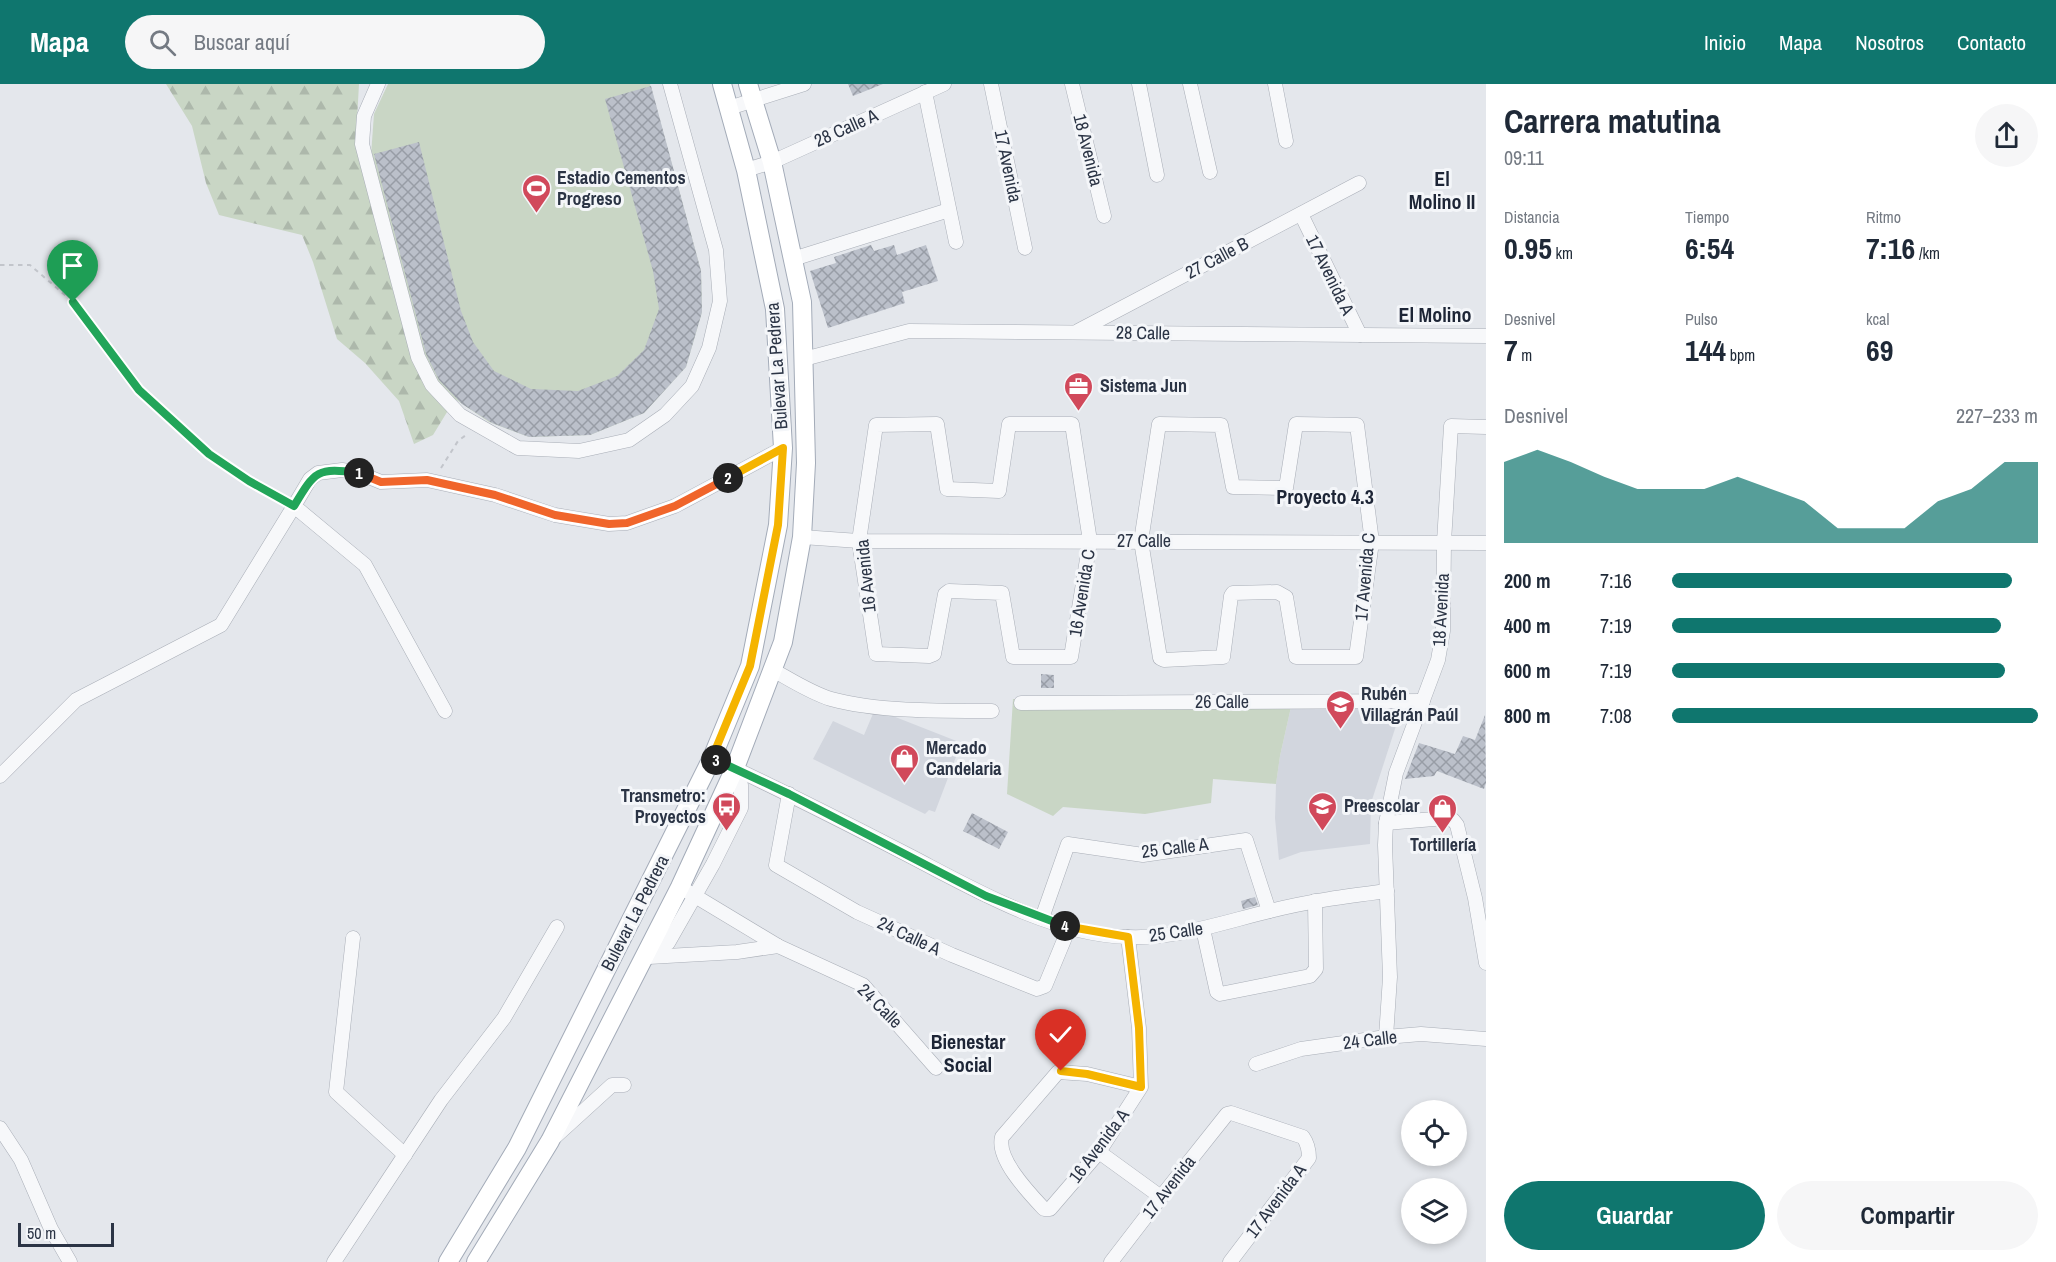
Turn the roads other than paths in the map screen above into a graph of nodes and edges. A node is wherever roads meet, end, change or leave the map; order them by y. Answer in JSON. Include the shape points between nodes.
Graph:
{"nodes":[{"id":1,"x":378,"y":84,"type":"edge"},
{"id":2,"x":670,"y":84,"type":"edge"},
{"id":3,"x":722,"y":84,"type":"edge"},
{"id":4,"x":804,"y":84,"type":"edge"},
{"id":5,"x":944,"y":84,"type":"edge"},
{"id":6,"x":991,"y":84,"type":"edge"},
{"id":7,"x":1072,"y":84,"type":"edge"},
{"id":8,"x":1139,"y":84,"type":"edge"},
{"id":9,"x":1190,"y":84,"type":"edge"},
{"id":10,"x":1275,"y":84,"type":"edge"},
{"id":11,"x":925,"y":92,"type":"junction"},
{"id":12,"x":751,"y":93,"type":"edge"},
{"id":13,"x":729,"y":108,"type":"junction"},
{"id":14,"x":1286,"y":141,"type":"dead end"},
{"id":15,"x":772,"y":162,"type":"junction"},
{"id":16,"x":746,"y":170,"type":"junction"},
{"id":17,"x":1210,"y":172,"type":"dead end"},
{"id":18,"x":1157,"y":175,"type":"dead end"},
{"id":19,"x":1359,"y":183,"type":"dead end"},
{"id":20,"x":949,"y":210,"type":"junction"},
{"id":21,"x":1301,"y":214,"type":"junction"},
{"id":22,"x":1104,"y":216,"type":"dead end"},
{"id":23,"x":957,"y":242,"type":"dead end"},
{"id":24,"x":1025,"y":248,"type":"dead end"},
{"id":25,"x":793,"y":259,"type":"junction"},
{"id":26,"x":1076,"y":332,"type":"junction"},
{"id":27,"x":1360,"y":335,"type":"junction"},
{"id":28,"x":1486,"y":336,"type":"edge"},
{"id":29,"x":804,"y":358,"type":"junction"},
{"id":30,"x":1486,"y":427,"type":"edge"},
{"id":31,"x":783,"y":448,"type":"junction"},
{"id":32,"x":947,"y":489,"type":"joint"},
{"id":33,"x":294,"y":506,"type":"junction"},
{"id":34,"x":802,"y":537,"type":"junction"},
{"id":35,"x":859,"y":541,"type":"junction"},
{"id":36,"x":1090,"y":541,"type":"junction"},
{"id":37,"x":1141,"y":541,"type":"junction"},
{"id":38,"x":1372,"y":542,"type":"junction"},
{"id":39,"x":1444,"y":542,"type":"junction"},
{"id":40,"x":1486,"y":543,"type":"edge"},
{"id":41,"x":1012,"y":657,"type":"joint"},
{"id":42,"x":773,"y":670,"type":"junction"},
{"id":43,"x":1423,"y":702,"type":"junction"},
{"id":44,"x":1021,"y":703,"type":"dead end"},
{"id":45,"x":445,"y":711,"type":"dead end"},
{"id":46,"x":992,"y":711,"type":"dead end"},
{"id":47,"x":712,"y":758,"type":"junction"},
{"id":48,"x":735,"y":768,"type":"junction"},
{"id":49,"x":0,"y":776,"type":"edge"},
{"id":50,"x":789,"y":794,"type":"junction"},
{"id":51,"x":1386,"y":823,"type":"junction"},
{"id":52,"x":1387,"y":891,"type":"junction"},
{"id":53,"x":688,"y":892,"type":"junction"},
{"id":54,"x":1480,"y":898,"type":"edge"},
{"id":55,"x":1315,"y":901,"type":"junction"},
{"id":56,"x":1269,"y":911,"type":"junction"},
{"id":57,"x":1042,"y":918,"type":"junction"},
{"id":58,"x":556,"y":927,"type":"dead end"},
{"id":59,"x":1069,"y":928,"type":"junction"},
{"id":60,"x":1203,"y":929,"type":"junction"},
{"id":61,"x":1128,"y":937,"type":"junction"},
{"id":62,"x":353,"y":939,"type":"dead end"},
{"id":63,"x":778,"y":946,"type":"junction"},
{"id":64,"x":645,"y":958,"type":"junction"},
{"id":65,"x":1486,"y":963,"type":"edge"},
{"id":66,"x":1386,"y":1037,"type":"junction"},
{"id":67,"x":1486,"y":1039,"type":"edge"},
{"id":68,"x":1256,"y":1064,"type":"dead end"},
{"id":69,"x":936,"y":1068,"type":"dead end"},
{"id":70,"x":624,"y":1085,"type":"dead end"},
{"id":71,"x":1141,"y":1087,"type":"junction"},
{"id":72,"x":0,"y":1128,"type":"edge"},
{"id":73,"x":1303,"y":1137,"type":"joint"},
{"id":74,"x":550,"y":1142,"type":"junction"},
{"id":75,"x":1099,"y":1152,"type":"junction"},
{"id":76,"x":405,"y":1155,"type":"junction"},
{"id":77,"x":1161,"y":1197,"type":"junction"},
{"id":78,"x":70,"y":1262,"type":"edge"},
{"id":79,"x":334,"y":1262,"type":"edge"},
{"id":80,"x":448,"y":1262,"type":"edge"},
{"id":81,"x":476,"y":1262,"type":"edge"},
{"id":82,"x":1112,"y":1262,"type":"edge"},
{"id":83,"x":1230,"y":1262,"type":"edge"}],
"edges":[{"from":1,"to":2,"type":"street","via":[[364,116],[362,144],[418,357],[432,386],[460,415],[518,448],[579,451],[629,440],[665,415],[692,386],[709,348],[720,301],[716,250]]},
{"from":3,"to":13,"type":"main road","name":"Bulevar La Pedrera"},
{"from":4,"to":12,"type":"street"},
{"from":5,"to":11,"type":"street","name":"28 Calle A"},
{"from":6,"to":24,"type":"street","name":"17 Avenida"},
{"from":7,"to":22,"type":"street","name":"18 Avenida"},
{"from":8,"to":18,"type":"street"},
{"from":9,"to":17,"type":"street"},
{"from":10,"to":14,"type":"street"},
{"from":11,"to":15,"type":"street","name":"28 Calle A"},
{"from":11,"to":20,"type":"street"},
{"from":12,"to":13,"type":"street"},
{"from":12,"to":15,"type":"main road","name":"Bulevar La Pedrera"},
{"from":13,"to":16,"type":"main road","name":"Bulevar La Pedrera"},
{"from":15,"to":16,"type":"street","name":"28 Calle A"},
{"from":15,"to":25,"type":"main road","name":"Bulevar La Pedrera"},
{"from":16,"to":31,"type":"main road","name":"Bulevar La Pedrera","via":[[775,309]]},
{"from":19,"to":21,"type":"street","name":"27 Calle B"},
{"from":20,"to":23,"type":"street"},
{"from":20,"to":25,"type":"street"},
{"from":21,"to":26,"type":"street","name":"27 Calle B"},
{"from":21,"to":27,"type":"street","name":"17 Avenida A"},
{"from":25,"to":29,"type":"main road","name":"Bulevar La Pedrera","via":[[802,302]]},
{"from":26,"to":27,"type":"street","name":"28 Calle"},
{"from":26,"to":29,"type":"street","name":"28 Calle","via":[[909,331]]},
{"from":27,"to":28,"type":"street","name":"28 Calle"},
{"from":29,"to":34,"type":"main road","name":"Bulevar La Pedrera","via":[[806,463]]},
{"from":30,"to":39,"type":"street","name":"18 Avenida","via":[[1451,426]]},
{"from":31,"to":33,"type":"street","via":[[675,506],[627,523],[555,515],[495,495],[434,481],[381,482],[359,473],[329,470],[310,479]]},
{"from":31,"to":47,"type":"main road","name":"Bulevar La Pedrera","via":[[778,525],[750,666]]},
{"from":32,"to":35,"type":"street","name":"16 Avenida","via":[[937,424],[876,425]]},
{"from":32,"to":36,"type":"street","name":"16 Avenida C","via":[[999,491],[1010,424],[1072,424]]},
{"from":33,"to":45,"type":"street","via":[[365,565]]},
{"from":33,"to":49,"type":"street","via":[[221,626],[76,700]]},
{"from":34,"to":35,"type":"street","name":"27 Calle"},
{"from":34,"to":42,"type":"main road","name":"Bulevar La Pedrera","via":[[783,642]]},
{"from":35,"to":36,"type":"street","name":"27 Calle"},
{"from":35,"to":41,"type":"street","name":"16 Avenida","via":[[877,655],[934,654],[946,591],[1002,593]]},
{"from":36,"to":37,"type":"street","name":"27 Calle"},
{"from":36,"to":41,"type":"street","name":"16 Avenida C","via":[[1072,656]]},
{"from":37,"to":38,"type":"street","name":"27 Calle"},
{"from":37,"to":38,"type":"street","name":"17 Avenida C","via":[[1160,658],[1164,660],[1224,657],[1231,596],[1236,592],[1277,592],[1286,597],[1296,657],[1357,656]]},
{"from":37,"to":38,"type":"street","name":"17 Avenida C","via":[[1159,424],[1221,425],[1233,487],[1286,488],[1296,424],[1357,425]]},
{"from":38,"to":39,"type":"street","name":"27 Calle"},
{"from":39,"to":40,"type":"street","name":"27 Calle"},
{"from":39,"to":43,"type":"street","name":"18 Avenida","via":[[1443,631],[1438,660]]},
{"from":42,"to":46,"type":"street","via":[[830,699],[910,709]]},
{"from":42,"to":48,"type":"main road","name":"Bulevar La Pedrera"},
{"from":43,"to":44,"type":"street","name":"26 Calle"},
{"from":43,"to":51,"type":"street","name":"18 Avenida","via":[[1396,773]]},
{"from":47,"to":48,"type":"street","name":"25 Calle"},
{"from":47,"to":80,"type":"main road","name":"Bulevar La Pedrera","via":[[517,1148]]},
{"from":48,"to":50,"type":"street","name":"25 Calle"},
{"from":48,"to":53,"type":"main road","name":"Bulevar La Pedrera"},
{"from":50,"to":57,"type":"street","name":"25 Calle","via":[[986,896]]},
{"from":50,"to":59,"type":"street","name":"24 Calle A","via":[[777,867],[857,912],[1037,989],[1045,986]]},
{"from":51,"to":52,"type":"street","name":"18 Avenida"},
{"from":51,"to":54,"type":"street","via":[[1453,820],[1459,828]]},
{"from":52,"to":55,"type":"street","name":"25 Calle"},
{"from":52,"to":66,"type":"street","name":"18 Avenida","via":[[1390,977]]},
{"from":53,"to":63,"type":"street","name":"24 Calle"},
{"from":53,"to":64,"type":"main road","name":"Bulevar La Pedrera"},
{"from":54,"to":65,"type":"street"},
{"from":55,"to":56,"type":"street","name":"25 Calle"},
{"from":55,"to":60,"type":"street","via":[[1316,969],[1310,976],[1220,994]]},
{"from":56,"to":57,"type":"street","name":"25 Calle A","via":[[1246,840],[1143,855],[1068,844]]},
{"from":56,"to":60,"type":"street","name":"25 Calle"},
{"from":57,"to":59,"type":"street","name":"25 Calle"},
{"from":58,"to":76,"type":"street","via":[[504,1018],[441,1100]]},
{"from":59,"to":61,"type":"street","name":"25 Calle"},
{"from":60,"to":61,"type":"street","name":"25 Calle"},
{"from":61,"to":71,"type":"street","via":[[1139,1028]]},
{"from":62,"to":76,"type":"street","via":[[336,1092]]},
{"from":63,"to":64,"type":"street"},
{"from":63,"to":69,"type":"street","name":"24 Calle","via":[[863,984]]},
{"from":64,"to":74,"type":"main road","name":"Bulevar La Pedrera"},
{"from":66,"to":67,"type":"street","name":"24 Calle","via":[[1422,1034]]},
{"from":66,"to":68,"type":"street","name":"24 Calle","via":[[1301,1049]]},
{"from":70,"to":74,"type":"street","via":[[612,1085]]},
{"from":71,"to":75,"type":"street","name":"16 Avenida A"},
{"from":71,"to":75,"type":"street","name":"16 Avenida A","via":[[1061,1071],[1054,1074],[1002,1137],[1002,1151],[1026,1190],[1044,1209],[1050,1209]]},
{"from":72,"to":78,"type":"street","via":[[21,1160]]},
{"from":73,"to":77,"type":"street","name":"17 Avenida","via":[[1227,1114]]},
{"from":73,"to":83,"type":"street","name":"17 Avenida A","via":[[1308,1158]]},
{"from":74,"to":81,"type":"main road","name":"Bulevar La Pedrera"},
{"from":75,"to":77,"type":"street"},
{"from":76,"to":79,"type":"street"},
{"from":77,"to":82,"type":"street","name":"17 Avenida"}]}
